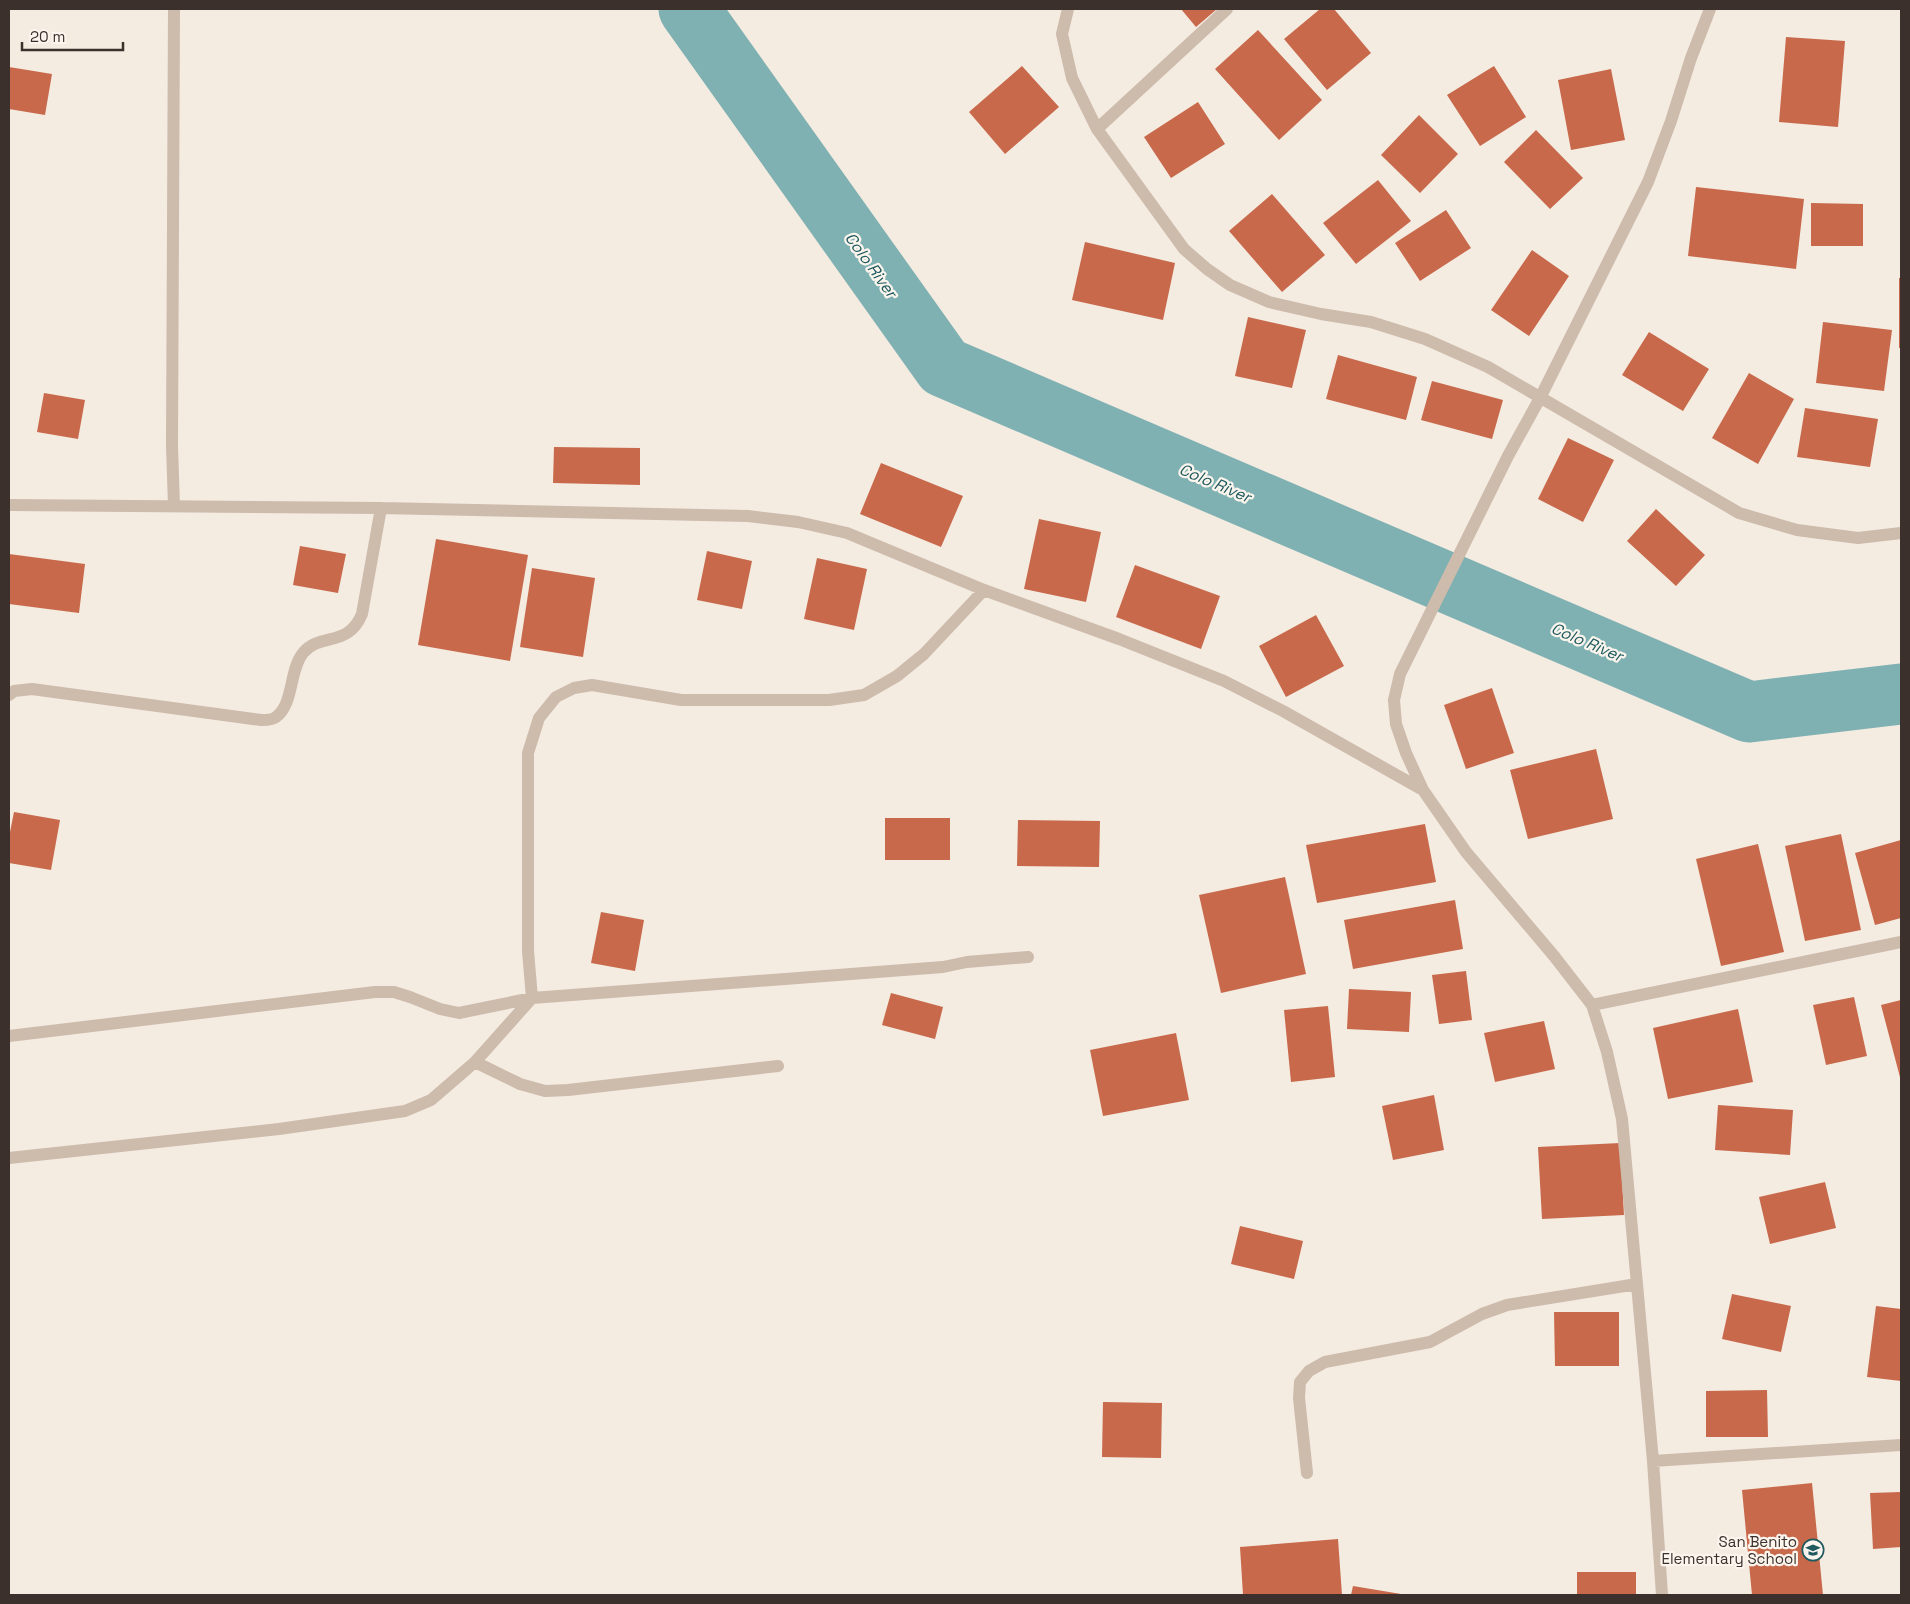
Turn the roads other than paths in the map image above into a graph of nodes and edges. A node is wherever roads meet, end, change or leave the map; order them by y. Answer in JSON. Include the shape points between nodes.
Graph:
{"nodes":[{"id":1,"x":174,"y":9,"type":"edge"},
{"id":2,"x":1068,"y":9,"type":"edge"},
{"id":3,"x":1227,"y":9,"type":"edge"},
{"id":4,"x":1710,"y":9,"type":"edge"},
{"id":5,"x":1097,"y":129,"type":"junction"},
{"id":6,"x":1540,"y":398,"type":"junction"},
{"id":7,"x":9,"y":505,"type":"edge"},
{"id":8,"x":174,"y":506,"type":"junction"},
{"id":9,"x":381,"y":508,"type":"junction"},
{"id":10,"x":1901,"y":533,"type":"edge"},
{"id":11,"x":984,"y":590,"type":"junction"},
{"id":12,"x":9,"y":695,"type":"edge"},
{"id":13,"x":1423,"y":790,"type":"junction"},
{"id":14,"x":1901,"y":942,"type":"edge"},
{"id":15,"x":1028,"y":957,"type":"dead end"},
{"id":16,"x":532,"y":998,"type":"junction"},
{"id":17,"x":1592,"y":1005,"type":"junction"},
{"id":18,"x":9,"y":1036,"type":"edge"},
{"id":19,"x":475,"y":1062,"type":"junction"},
{"id":20,"x":778,"y":1066,"type":"dead end"},
{"id":21,"x":9,"y":1158,"type":"edge"},
{"id":22,"x":1637,"y":1284,"type":"junction"},
{"id":23,"x":1901,"y":1444,"type":"edge"},
{"id":24,"x":1653,"y":1461,"type":"junction"},
{"id":25,"x":1307,"y":1473,"type":"dead end"},
{"id":26,"x":1662,"y":1595,"type":"edge"}],
"edges":[{"from":1,"to":8,"type":"street"},
{"from":2,"to":5,"type":"street","via":[[1062,34],[1072,78]]},
{"from":3,"to":5,"type":"street"},
{"from":4,"to":6,"type":"street","via":[[1648,182]]},
{"from":5,"to":6,"type":"street","via":[[1184,249],[1230,285],[1269,302],[1371,322],[1425,339],[1488,366]]},
{"from":6,"to":10,"type":"street","via":[[1739,513],[1797,530],[1858,538]]},
{"from":6,"to":13,"type":"street","via":[[1400,674],[1394,700],[1396,724]]},
{"from":7,"to":8,"type":"street"},
{"from":8,"to":9,"type":"street"},
{"from":9,"to":11,"type":"street","via":[[748,516],[798,522],[847,533]]},
{"from":9,"to":12,"type":"street","via":[[358,623],[351,632],[312,645],[302,654],[285,708],[275,718],[262,720],[32,689],[14,691]]},
{"from":11,"to":13,"type":"street","via":[[1224,681],[1284,711]]},
{"from":11,"to":16,"type":"street","via":[[924,654],[897,676],[864,695],[829,700],[682,700],[592,685],[574,688],[556,697],[539,718],[528,753],[528,951]]},
{"from":13,"to":17,"type":"street","via":[[1466,852]]},
{"from":14,"to":17,"type":"street"},
{"from":15,"to":16,"type":"street","via":[[943,967]]},
{"from":16,"to":18,"type":"street","via":[[459,1013],[394,992],[375,992]]},
{"from":16,"to":19,"type":"street"},
{"from":17,"to":22,"type":"street","via":[[1607,1052],[1622,1120]]},
{"from":19,"to":20,"type":"street","via":[[520,1084],[545,1091]]},
{"from":19,"to":21,"type":"street","via":[[431,1100],[405,1111],[279,1129]]},
{"from":22,"to":24,"type":"street"},
{"from":22,"to":25,"type":"street","via":[[1507,1305],[1482,1314],[1430,1342],[1325,1362],[1309,1371],[1300,1382],[1298,1398]]},
{"from":23,"to":24,"type":"street"},
{"from":24,"to":26,"type":"street"}]}
